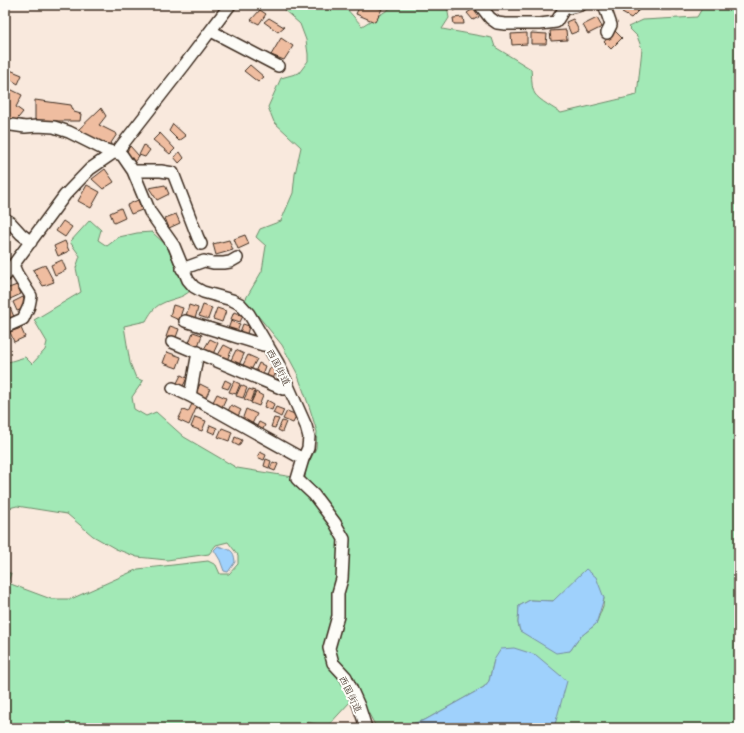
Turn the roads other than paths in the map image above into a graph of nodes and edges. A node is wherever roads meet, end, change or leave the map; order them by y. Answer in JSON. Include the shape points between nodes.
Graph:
{"nodes":[{"id":1,"x":230,"y":5,"type":"edge"},
{"id":2,"x":480,"y":5,"type":"edge"},
{"id":3,"x":581,"y":5,"type":"edge"},
{"id":4,"x":604,"y":5,"type":"edge"},
{"id":5,"x":563,"y":7,"type":"edge"},
{"id":6,"x":211,"y":31,"type":"junction"},
{"id":7,"x":607,"y":33,"type":"dead end"},
{"id":8,"x":278,"y":66,"type":"dead end"},
{"id":9,"x":5,"y":124,"type":"edge"},
{"id":10,"x":114,"y":153,"type":"junction"},
{"id":11,"x":132,"y":171,"type":"junction"},
{"id":12,"x":5,"y":219,"type":"edge"},
{"id":13,"x":31,"y":242,"type":"junction"},
{"id":14,"x":201,"y":244,"type":"dead end"},
{"id":15,"x":237,"y":258,"type":"dead end"},
{"id":16,"x":13,"y":265,"type":"junction"},
{"id":17,"x":182,"y":269,"type":"junction"},
{"id":18,"x":5,"y":276,"type":"edge"},
{"id":19,"x":186,"y":321,"type":"dead end"},
{"id":20,"x":5,"y":327,"type":"edge"},
{"id":21,"x":172,"y":342,"type":"dead end"},
{"id":22,"x":268,"y":346,"type":"junction"},
{"id":23,"x":198,"y":352,"type":"junction"},
{"id":24,"x":173,"y":388,"type":"dead end"},
{"id":25,"x":289,"y":388,"type":"junction"},
{"id":26,"x":190,"y":396,"type":"junction"},
{"id":27,"x":303,"y":459,"type":"junction"},
{"id":28,"x":366,"y":728,"type":"edge"}],
"edges":[{"from":1,"to":6,"type":"street"},
{"from":2,"to":5,"type":"street","via":[[490,18],[497,23],[505,24],[556,22]]},
{"from":3,"to":5,"type":"street"},
{"from":4,"to":7,"type":"street","via":[[611,25]]},
{"from":6,"to":8,"type":"street"},
{"from":6,"to":10,"type":"street"},
{"from":9,"to":10,"type":"street","name":"西国街道","via":[[54,127]]},
{"from":10,"to":11,"type":"street","name":"西国街道","via":[[122,155]]},
{"from":10,"to":13,"type":"street","via":[[90,170],[65,195]]},
{"from":11,"to":14,"type":"street","via":[[173,173]]},
{"from":11,"to":17,"type":"street","name":"西国街道","via":[[150,212],[174,246]]},
{"from":12,"to":13,"type":"street"},
{"from":13,"to":16,"type":"street"},
{"from":15,"to":17,"type":"street","via":[[224,263],[204,261]]},
{"from":16,"to":18,"type":"street"},
{"from":16,"to":20,"type":"street","via":[[31,296],[23,319]]},
{"from":17,"to":22,"type":"street","name":"西国街道","via":[[194,287],[240,304]]},
{"from":19,"to":22,"type":"street"},
{"from":21,"to":23,"type":"street"},
{"from":22,"to":25,"type":"street","name":"西国街道"},
{"from":23,"to":25,"type":"street","via":[[283,389]]},
{"from":23,"to":26,"type":"street"},
{"from":24,"to":26,"type":"street"},
{"from":25,"to":27,"type":"street","name":"西国街道","via":[[309,437]]},
{"from":26,"to":27,"type":"street"},
{"from":27,"to":28,"type":"street","name":"西国街道","via":[[297,479],[314,495],[344,539],[338,616],[329,648],[333,663],[346,677]]}]}
